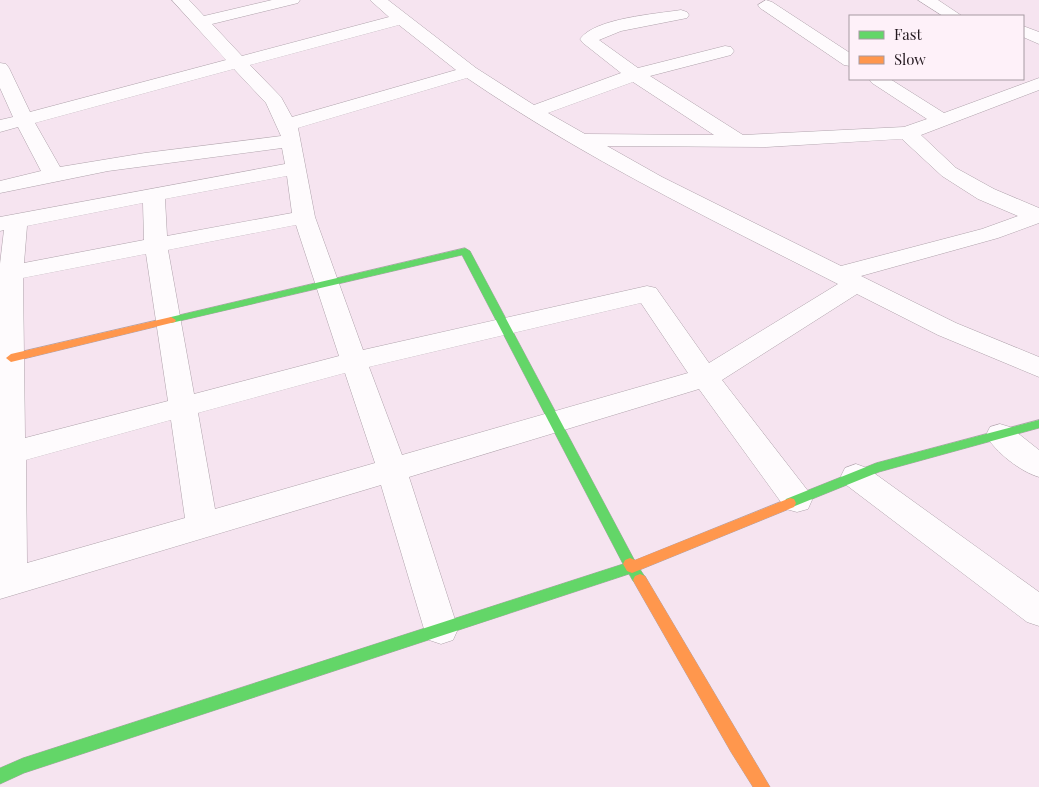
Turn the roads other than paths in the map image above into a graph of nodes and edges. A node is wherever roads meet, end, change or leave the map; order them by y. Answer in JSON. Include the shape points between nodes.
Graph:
{"nodes":[{"id":1,"x":180,"y":0,"type":"edge"},
{"id":2,"x":292,"y":0,"type":"edge"},
{"id":3,"x":378,"y":0,"type":"edge"},
{"id":4,"x":926,"y":0,"type":"edge"},
{"id":5,"x":766,"y":5,"type":"dead end"},
{"id":6,"x":681,"y":15,"type":"dead end"},
{"id":7,"x":952,"y":15,"type":"edge"},
{"id":8,"x":400,"y":19,"type":"junction"},
{"id":9,"x":201,"y":22,"type":"junction"},
{"id":10,"x":1024,"y":32,"type":"edge"},
{"id":11,"x":1039,"y":39,"type":"edge"},
{"id":12,"x":725,"y":51,"type":"dead end"},
{"id":13,"x":849,"y":60,"type":"edge"},
{"id":14,"x":238,"y":63,"type":"junction"},
{"id":15,"x":0,"y":68,"type":"edge"},
{"id":16,"x":470,"y":72,"type":"junction"},
{"id":17,"x":634,"y":75,"type":"junction"},
{"id":18,"x":880,"y":80,"type":"edge"},
{"id":19,"x":1035,"y":90,"type":"edge"},
{"id":20,"x":532,"y":112,"type":"junction"},
{"id":21,"x":24,"y":120,"type":"junction"},
{"id":22,"x":942,"y":120,"type":"junction"},
{"id":23,"x":0,"y":126,"type":"edge"},
{"id":24,"x":288,"y":133,"type":"junction"},
{"id":25,"x":906,"y":133,"type":"junction"},
{"id":26,"x":581,"y":140,"type":"junction"},
{"id":27,"x":738,"y":141,"type":"junction"},
{"id":28,"x":296,"y":168,"type":"junction"},
{"id":29,"x":53,"y":173,"type":"junction"},
{"id":30,"x":0,"y":187,"type":"edge"},
{"id":31,"x":154,"y":195,"type":"junction"},
{"id":32,"x":304,"y":216,"type":"junction"},
{"id":33,"x":1038,"y":216,"type":"edge"},
{"id":34,"x":8,"y":222,"type":"edge"},
{"id":35,"x":156,"y":245,"type":"junction"},
{"id":36,"x":6,"y":274,"type":"edge"},
{"id":37,"x":847,"y":279,"type":"junction"},
{"id":38,"x":328,"y":284,"type":"junction"},
{"id":39,"x":168,"y":321,"type":"junction"},
{"id":40,"x":506,"y":327,"type":"junction"},
{"id":41,"x":11,"y":358,"type":"junction"},
{"id":42,"x":354,"y":362,"type":"junction"},
{"id":43,"x":1039,"y":368,"type":"edge"},
{"id":44,"x":704,"y":378,"type":"junction"},
{"id":45,"x":181,"y":407,"type":"junction"},
{"id":46,"x":556,"y":422,"type":"junction"},
{"id":47,"x":1039,"y":424,"type":"edge"},
{"id":48,"x":1000,"y":435,"type":"junction"},
{"id":49,"x":11,"y":453,"type":"junction"},
{"id":50,"x":1039,"y":466,"type":"edge"},
{"id":51,"x":392,"y":470,"type":"junction"},
{"id":52,"x":856,"y":476,"type":"junction"},
{"id":53,"x":797,"y":500,"type":"junction"},
{"id":54,"x":202,"y":526,"type":"junction"},
{"id":55,"x":632,"y":567,"type":"junction"},
{"id":56,"x":6,"y":584,"type":"edge"},
{"id":57,"x":1039,"y":612,"type":"edge"},
{"id":58,"x":441,"y":629,"type":"junction"},
{"id":59,"x":0,"y":776,"type":"edge"},
{"id":60,"x":762,"y":787,"type":"edge"}],
"edges":[{"from":1,"to":9,"type":"street"},
{"from":2,"to":9,"type":"street"},
{"from":3,"to":8,"type":"street"},
{"from":4,"to":7,"type":"street"},
{"from":5,"to":13,"type":"street"},
{"from":6,"to":17,"type":"street","via":[[591,35],[589,39],[593,44]]},
{"from":8,"to":14,"type":"street"},
{"from":8,"to":16,"type":"street"},
{"from":9,"to":14,"type":"street"},
{"from":10,"to":11,"type":"street"},
{"from":12,"to":17,"type":"street"},
{"from":14,"to":21,"type":"street"},
{"from":14,"to":24,"type":"street","via":[[274,100]]},
{"from":15,"to":21,"type":"street"},
{"from":16,"to":20,"type":"street"},
{"from":16,"to":24,"type":"street"},
{"from":17,"to":20,"type":"street"},
{"from":17,"to":27,"type":"street"},
{"from":18,"to":22,"type":"street"},
{"from":19,"to":22,"type":"street"},
{"from":20,"to":26,"type":"street"},
{"from":21,"to":23,"type":"street"},
{"from":21,"to":29,"type":"street"},
{"from":22,"to":25,"type":"street"},
{"from":24,"to":28,"type":"street"},
{"from":24,"to":29,"type":"street"},
{"from":25,"to":27,"type":"street"},
{"from":25,"to":33,"type":"street","via":[[949,172],[986,194]]},
{"from":26,"to":27,"type":"street"},
{"from":26,"to":37,"type":"street","via":[[654,182]]},
{"from":28,"to":31,"type":"street"},
{"from":28,"to":32,"type":"street"},
{"from":29,"to":30,"type":"street"},
{"from":31,"to":34,"type":"street"},
{"from":31,"to":35,"type":"street"},
{"from":32,"to":35,"type":"street"},
{"from":32,"to":38,"type":"street"},
{"from":33,"to":37,"type":"street","via":[[958,244],[874,263]]},
{"from":34,"to":36,"type":"street"},
{"from":35,"to":36,"type":"street"},
{"from":35,"to":39,"type":"street"},
{"from":36,"to":41,"type":"street"},
{"from":37,"to":43,"type":"street"},
{"from":37,"to":44,"type":"street"},
{"from":38,"to":39,"type":"street"},
{"from":38,"to":40,"type":"street","via":[[465,251]]},
{"from":38,"to":42,"type":"street"},
{"from":39,"to":41,"type":"street"},
{"from":39,"to":45,"type":"street"},
{"from":40,"to":42,"type":"street"},
{"from":40,"to":44,"type":"street","via":[[647,294]]},
{"from":40,"to":46,"type":"street"},
{"from":41,"to":49,"type":"street"},
{"from":42,"to":45,"type":"street"},
{"from":42,"to":51,"type":"street"},
{"from":44,"to":46,"type":"street"},
{"from":44,"to":53,"type":"street"},
{"from":45,"to":49,"type":"street"},
{"from":45,"to":54,"type":"street"},
{"from":46,"to":51,"type":"street"},
{"from":46,"to":55,"type":"street"},
{"from":47,"to":48,"type":"street"},
{"from":48,"to":50,"type":"street"},
{"from":48,"to":52,"type":"street"},
{"from":49,"to":56,"type":"street"},
{"from":51,"to":54,"type":"street"},
{"from":51,"to":58,"type":"street"},
{"from":52,"to":53,"type":"street"},
{"from":52,"to":57,"type":"street"},
{"from":53,"to":55,"type":"street"},
{"from":54,"to":56,"type":"street"},
{"from":55,"to":58,"type":"street"},
{"from":55,"to":60,"type":"street"},
{"from":58,"to":59,"type":"street"}]}
